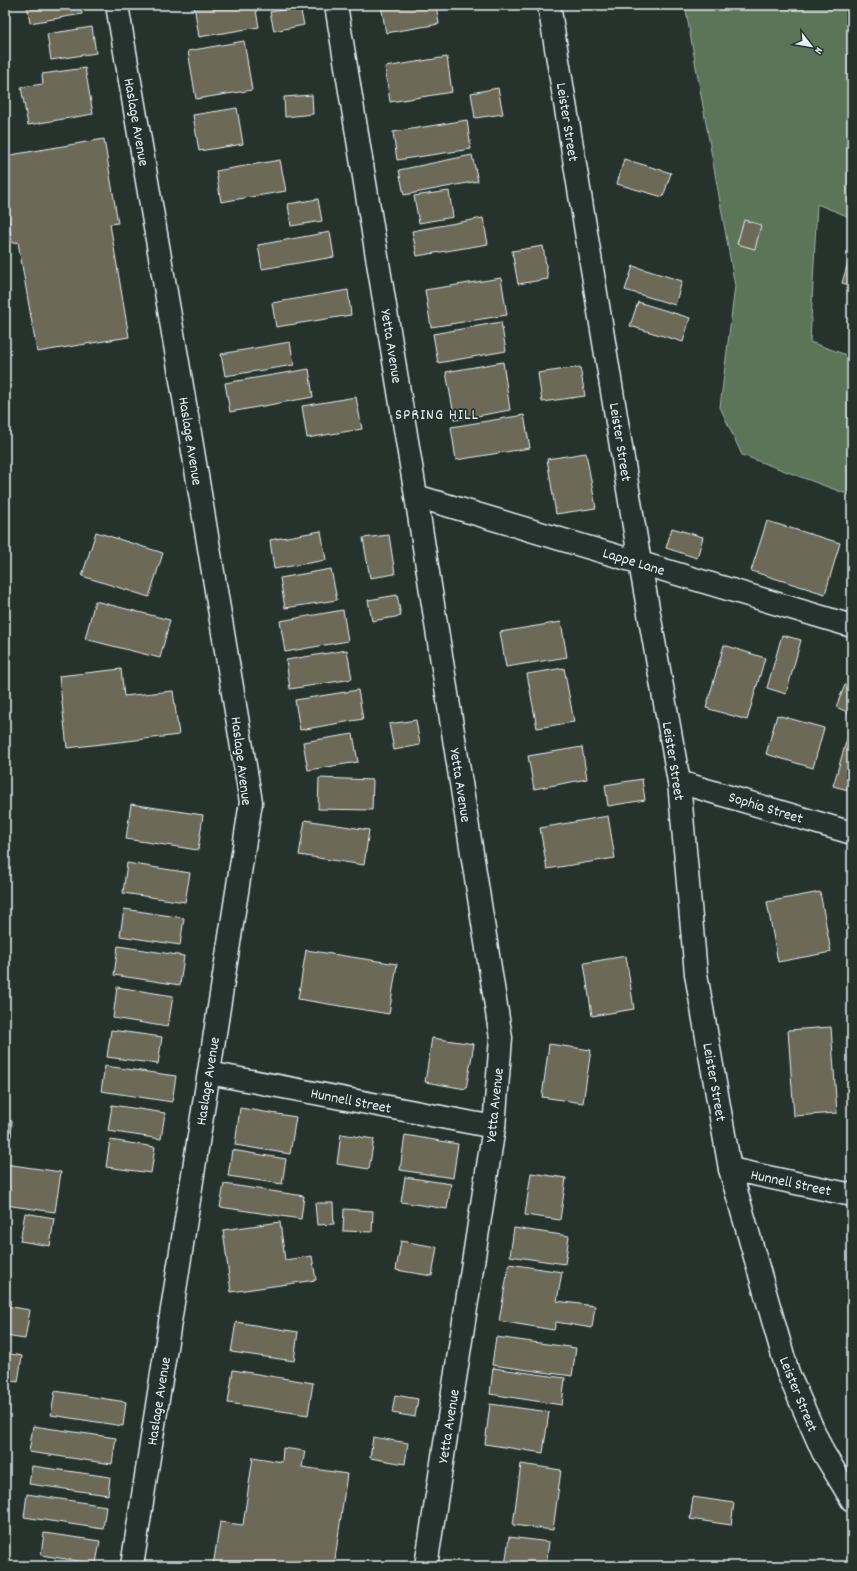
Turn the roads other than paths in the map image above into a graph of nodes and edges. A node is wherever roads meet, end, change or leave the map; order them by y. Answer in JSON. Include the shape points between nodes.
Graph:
{"nodes":[{"id":1,"x":117,"y":5,"type":"edge"},
{"id":2,"x":336,"y":5,"type":"edge"},
{"id":3,"x":550,"y":5,"type":"edge"},
{"id":4,"x":416,"y":496,"type":"junction"},
{"id":5,"x":640,"y":563,"type":"junction"},
{"id":6,"x":852,"y":626,"type":"edge"},
{"id":7,"x":679,"y":782,"type":"junction"},
{"id":8,"x":852,"y":833,"type":"edge"},
{"id":9,"x":209,"y":1073,"type":"junction"},
{"id":10,"x":494,"y":1127,"type":"junction"},
{"id":11,"x":730,"y":1169,"type":"junction"},
{"id":12,"x":852,"y":1195,"type":"edge"},
{"id":13,"x":852,"y":1500,"type":"edge"},
{"id":14,"x":132,"y":1566,"type":"edge"},
{"id":15,"x":426,"y":1566,"type":"edge"}],
"edges":[{"from":1,"to":9,"type":"street","name":"Haslage Avenue","via":[[251,802]]},
{"from":2,"to":4,"type":"street","name":"Yetta Avenue"},
{"from":3,"to":5,"type":"street","name":"Leister Street"},
{"from":4,"to":5,"type":"street","name":"Lappe Lane"},
{"from":4,"to":10,"type":"street","name":"Yetta Avenue","via":[[500,1038]]},
{"from":5,"to":6,"type":"street","name":"Lappe Lane"},
{"from":5,"to":7,"type":"street","name":"Leister Street"},
{"from":7,"to":8,"type":"street","name":"Sophia Street"},
{"from":7,"to":11,"type":"street","name":"Leister Street","via":[[696,974]]},
{"from":9,"to":10,"type":"street","name":"Hunnell Street"},
{"from":9,"to":14,"type":"street","name":"Haslage Avenue"},
{"from":10,"to":15,"type":"street","name":"Yetta Avenue"},
{"from":11,"to":12,"type":"street","name":"Hunnell Street"},
{"from":11,"to":13,"type":"street","name":"Leister Street","via":[[788,1373],[823,1452]]}]}
